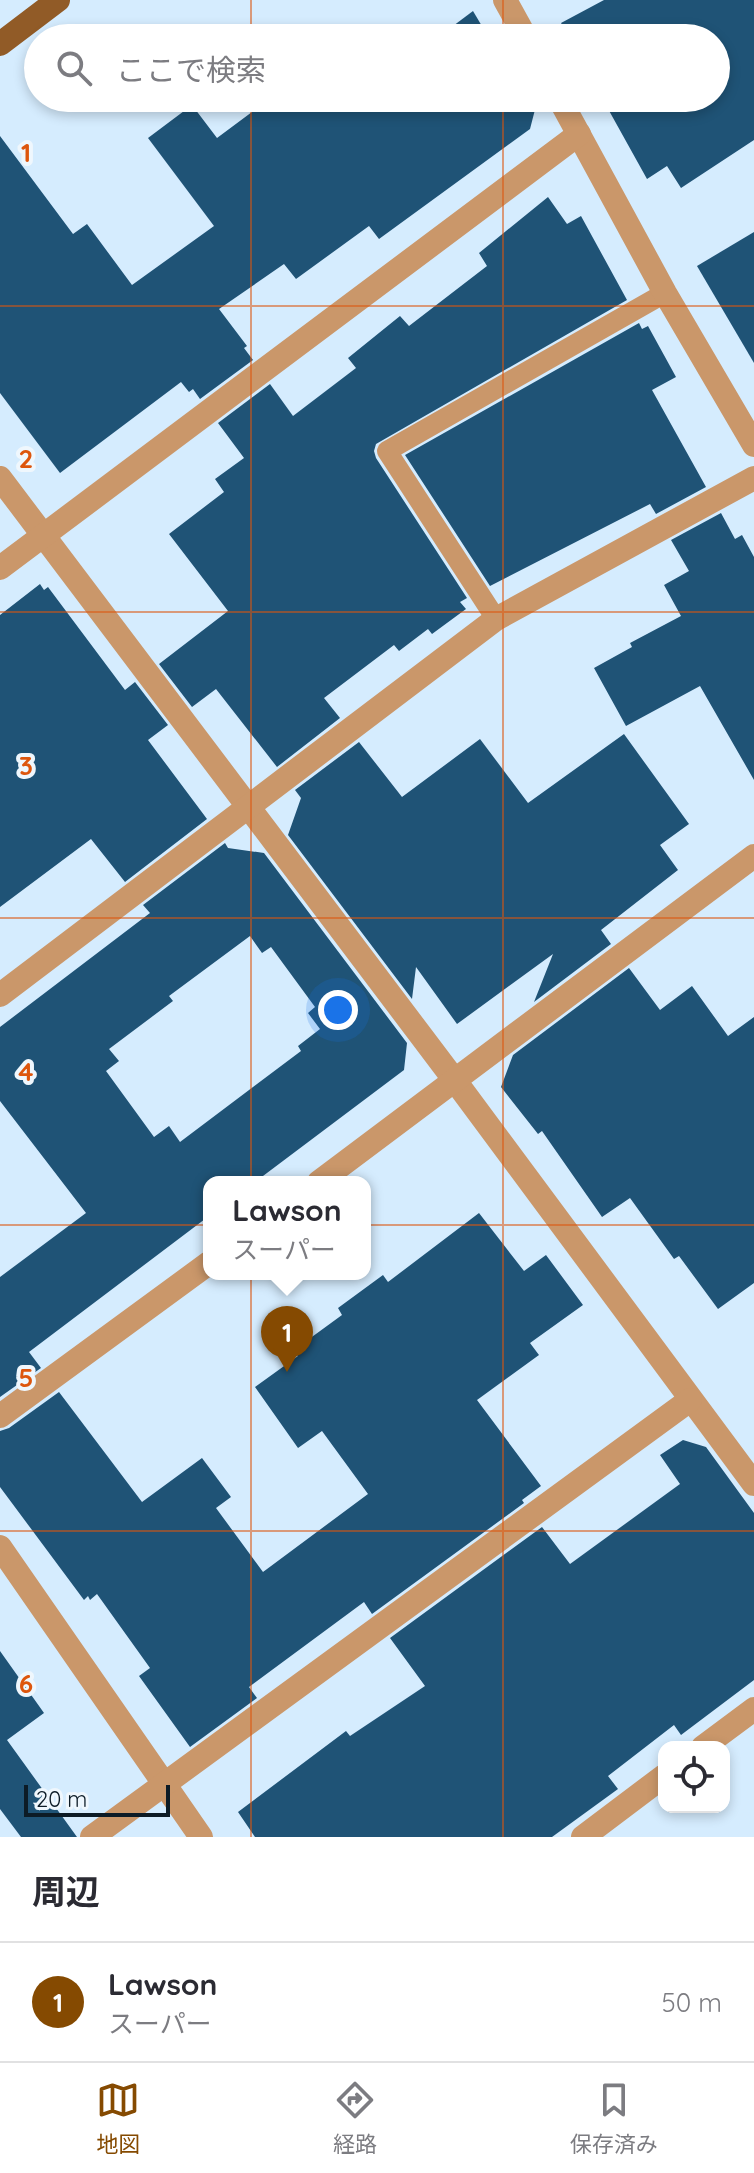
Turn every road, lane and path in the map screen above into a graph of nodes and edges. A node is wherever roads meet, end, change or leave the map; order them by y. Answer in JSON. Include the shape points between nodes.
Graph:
{"nodes":[{"id":1,"x":58,"y":0,"type":"edge"},
{"id":2,"x":505,"y":0,"type":"edge"},
{"id":3,"x":26,"y":24,"type":"edge"},
{"id":4,"x":518,"y":24,"type":"edge"},
{"id":5,"x":24,"y":26,"type":"edge"},
{"id":6,"x":0,"y":44,"type":"edge"},
{"id":7,"x":567,"y":112,"type":"edge"},
{"id":8,"x":579,"y":134,"type":"junction"},
{"id":9,"x":665,"y":293,"type":"junction"},
{"id":10,"x":754,"y":445,"type":"edge"},
{"id":11,"x":0,"y":478,"type":"edge"},
{"id":12,"x":754,"y":478,"type":"edge"},
{"id":13,"x":43,"y":535,"type":"junction"},
{"id":14,"x":0,"y":568,"type":"edge"},
{"id":15,"x":496,"y":619,"type":"junction"},
{"id":16,"x":248,"y":808,"type":"junction"},
{"id":17,"x":754,"y":856,"type":"edge"},
{"id":18,"x":0,"y":995,"type":"edge"},
{"id":19,"x":456,"y":1082,"type":"junction"},
{"id":20,"x":327,"y":1176,"type":"edge"},
{"id":21,"x":203,"y":1267,"type":"edge"},
{"id":22,"x":690,"y":1400,"type":"junction"},
{"id":23,"x":0,"y":1416,"type":"edge"},
{"id":24,"x":754,"y":1484,"type":"edge"},
{"id":25,"x":0,"y":1547,"type":"edge"},
{"id":26,"x":754,"y":1709,"type":"edge"},
{"id":27,"x":711,"y":1741,"type":"edge"},
{"id":28,"x":658,"y":1781,"type":"edge"},
{"id":29,"x":163,"y":1785,"type":"junction"},
{"id":30,"x":92,"y":1837,"type":"edge"},
{"id":31,"x":201,"y":1837,"type":"edge"},
{"id":32,"x":583,"y":1837,"type":"edge"}],
"edges":[{"from":1,"to":3,"type":"main road"},
{"from":2,"to":4,"type":"street"},
{"from":5,"to":6,"type":"main road"},
{"from":7,"to":8,"type":"street"},
{"from":8,"to":9,"type":"street"},
{"from":8,"to":13,"type":"street"},
{"from":9,"to":10,"type":"street"},
{"from":9,"to":15,"type":"lane","via":[[387,451]]},
{"from":11,"to":13,"type":"street"},
{"from":12,"to":15,"type":"street"},
{"from":13,"to":14,"type":"street"},
{"from":13,"to":16,"type":"street"},
{"from":15,"to":16,"type":"street"},
{"from":16,"to":18,"type":"street"},
{"from":16,"to":19,"type":"street"},
{"from":17,"to":19,"type":"street"},
{"from":19,"to":20,"type":"street"},
{"from":19,"to":22,"type":"street"},
{"from":21,"to":23,"type":"street"},
{"from":22,"to":24,"type":"street"},
{"from":22,"to":29,"type":"street"},
{"from":25,"to":29,"type":"street"},
{"from":26,"to":27,"type":"street"},
{"from":28,"to":32,"type":"street"},
{"from":29,"to":30,"type":"street"},
{"from":29,"to":31,"type":"street"}]}
